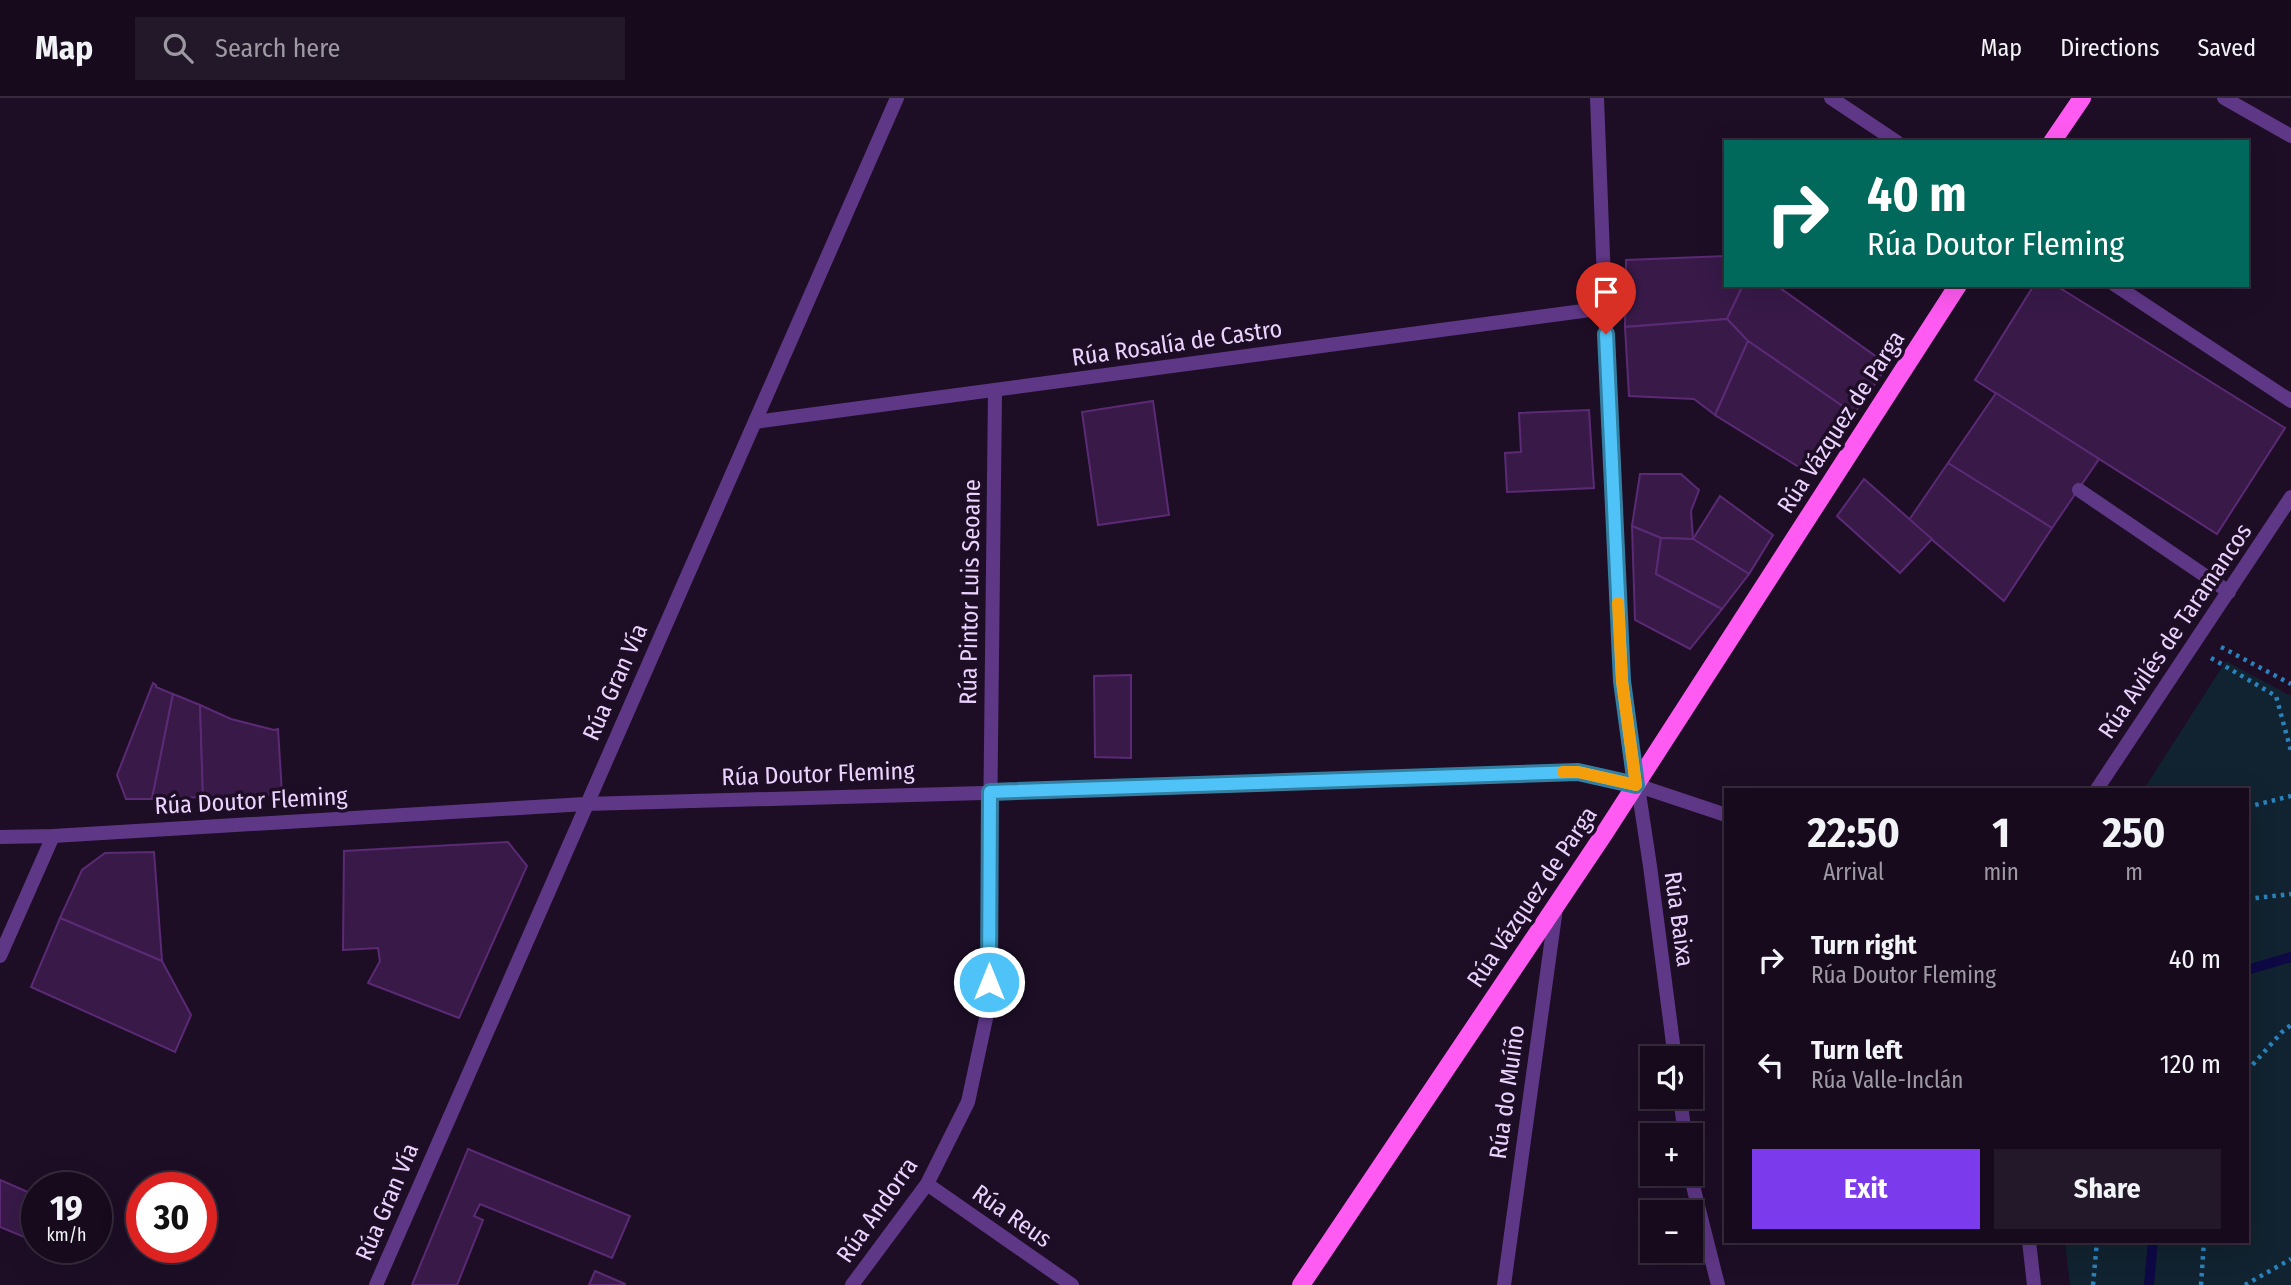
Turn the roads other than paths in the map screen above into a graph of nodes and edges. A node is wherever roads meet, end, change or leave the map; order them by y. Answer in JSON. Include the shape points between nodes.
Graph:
{"nodes":[{"id":1,"x":897,"y":98,"type":"edge"},
{"id":2,"x":1597,"y":98,"type":"edge"},
{"id":3,"x":1831,"y":98,"type":"edge"},
{"id":4,"x":2081,"y":98,"type":"edge"},
{"id":5,"x":2224,"y":98,"type":"edge"},
{"id":6,"x":2291,"y":136,"type":"edge"},
{"id":7,"x":1894,"y":140,"type":"edge"},
{"id":8,"x":2053,"y":140,"type":"edge"},
{"id":9,"x":1957,"y":287,"type":"edge"},
{"id":10,"x":2118,"y":287,"type":"edge"},
{"id":11,"x":1605,"y":308,"type":"junction"},
{"id":12,"x":995,"y":391,"type":"junction"},
{"id":13,"x":2291,"y":401,"type":"edge"},
{"id":14,"x":755,"y":422,"type":"junction"},
{"id":15,"x":2079,"y":490,"type":"dead end"},
{"id":16,"x":2291,"y":498,"type":"edge"},
{"id":17,"x":2229,"y":592,"type":"junction"},
{"id":18,"x":1636,"y":785,"type":"junction"},
{"id":19,"x":2098,"y":788,"type":"edge"},
{"id":20,"x":990,"y":792,"type":"junction"},
{"id":21,"x":586,"y":804,"type":"junction"},
{"id":22,"x":1724,"y":814,"type":"edge"},
{"id":23,"x":54,"y":836,"type":"junction"},
{"id":24,"x":0,"y":837,"type":"edge"},
{"id":25,"x":1556,"y":905,"type":"junction"},
{"id":26,"x":0,"y":956,"type":"edge"},
{"id":27,"x":1673,"y":1046,"type":"edge"},
{"id":28,"x":927,"y":1184,"type":"junction"},
{"id":29,"x":1693,"y":1186,"type":"edge"},
{"id":30,"x":2029,"y":1243,"type":"edge"},
{"id":31,"x":376,"y":1285,"type":"edge"},
{"id":32,"x":852,"y":1285,"type":"edge"},
{"id":33,"x":1072,"y":1285,"type":"edge"},
{"id":34,"x":1301,"y":1285,"type":"edge"},
{"id":35,"x":1504,"y":1285,"type":"edge"},
{"id":36,"x":1718,"y":1285,"type":"edge"},
{"id":37,"x":2034,"y":1285,"type":"edge"}],
"edges":[{"from":1,"to":14,"type":"street","name":"Rúa Gran Vía"},
{"from":2,"to":11,"type":"street","name":"Rúa Baixa"},
{"from":3,"to":7,"type":"street"},
{"from":4,"to":8,"type":"main road"},
{"from":5,"to":6,"type":"street"},
{"from":9,"to":18,"type":"main road","name":"Rúa Vázquez de Parga"},
{"from":10,"to":13,"type":"street"},
{"from":11,"to":12,"type":"street","name":"Rúa Rosalía de Castro"},
{"from":11,"to":18,"type":"street","name":"Rúa Baixa","via":[[1622,681]]},
{"from":12,"to":14,"type":"street","name":"Rúa Rosalía de Castro"},
{"from":12,"to":20,"type":"street","name":"Rúa Pintor Luis Seoane"},
{"from":14,"to":21,"type":"street","name":"Rúa Gran Vía"},
{"from":15,"to":17,"type":"street"},
{"from":16,"to":17,"type":"street","name":"Rúa Avilés de Taramancos"},
{"from":17,"to":19,"type":"street","name":"Rúa Avilés de Taramancos"},
{"from":18,"to":20,"type":"street","name":"Rúa Doutor Fleming","via":[[1578,772]]},
{"from":18,"to":22,"type":"street","name":"Rúa Doutor Fleming"},
{"from":18,"to":25,"type":"main road","name":"Rúa Vázquez de Parga"},
{"from":18,"to":27,"type":"street","name":"Rúa Baixa"},
{"from":20,"to":21,"type":"street","name":"Rúa Doutor Fleming"},
{"from":20,"to":28,"type":"street","name":"Rúa Andorra","via":[[988,1009],[968,1102]]},
{"from":21,"to":23,"type":"street","name":"Rúa Doutor Fleming"},
{"from":21,"to":31,"type":"street","name":"Rúa Gran Vía"},
{"from":23,"to":24,"type":"street","name":"Rúa Doutor Fleming"},
{"from":23,"to":26,"type":"street"},
{"from":25,"to":34,"type":"main road","name":"Rúa Vázquez de Parga"},
{"from":25,"to":35,"type":"street","name":"Rúa do Muíño"},
{"from":28,"to":32,"type":"street","name":"Rúa Andorra"},
{"from":28,"to":33,"type":"street","name":"Rúa Reus"},
{"from":29,"to":36,"type":"street"},
{"from":30,"to":37,"type":"street"}]}
